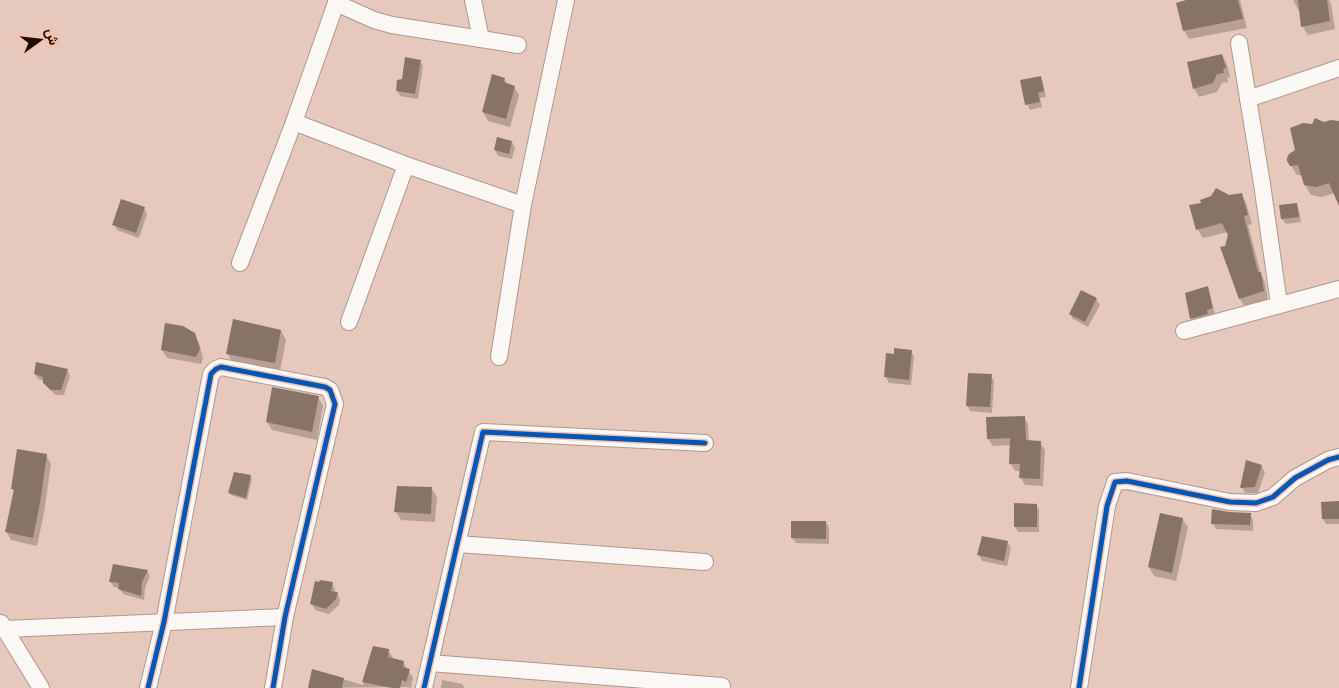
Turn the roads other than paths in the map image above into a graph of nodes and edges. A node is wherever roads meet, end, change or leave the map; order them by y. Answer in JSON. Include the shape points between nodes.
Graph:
{"nodes":[{"id":1,"x":473,"y":0,"type":"edge"},
{"id":2,"x":566,"y":0,"type":"edge"},
{"id":3,"x":336,"y":1,"type":"edge"},
{"id":4,"x":481,"y":39,"type":"junction"},
{"id":5,"x":1238,"y":42,"type":"dead end"},
{"id":6,"x":518,"y":45,"type":"dead end"},
{"id":7,"x":1339,"y":68,"type":"edge"},
{"id":8,"x":1248,"y":99,"type":"junction"},
{"id":9,"x":294,"y":122,"type":"junction"},
{"id":10,"x":406,"y":165,"type":"junction"},
{"id":11,"x":523,"y":205,"type":"junction"},
{"id":12,"x":240,"y":263,"type":"dead end"},
{"id":13,"x":1339,"y":289,"type":"edge"},
{"id":14,"x":1279,"y":304,"type":"junction"},
{"id":15,"x":349,"y":322,"type":"dead end"},
{"id":16,"x":1184,"y":331,"type":"dead end"},
{"id":17,"x":499,"y":357,"type":"dead end"},
{"id":18,"x":705,"y":443,"type":"dead end"},
{"id":19,"x":1339,"y":457,"type":"edge"},
{"id":20,"x":458,"y":544,"type":"junction"},
{"id":21,"x":706,"y":562,"type":"dead end"},
{"id":22,"x":285,"y":616,"type":"junction"},
{"id":23,"x":164,"y":622,"type":"junction"},
{"id":24,"x":3,"y":625,"type":"edge"},
{"id":25,"x":430,"y":663,"type":"junction"},
{"id":26,"x":559,"y":681,"type":"edge"},
{"id":27,"x":686,"y":686,"type":"edge"},
{"id":28,"x":722,"y":686,"type":"dead end"},
{"id":29,"x":41,"y":688,"type":"edge"},
{"id":30,"x":148,"y":688,"type":"edge"},
{"id":31,"x":273,"y":688,"type":"edge"},
{"id":32,"x":424,"y":688,"type":"edge"},
{"id":33,"x":1079,"y":688,"type":"edge"}],
"edges":[{"from":1,"to":4,"type":"street"},
{"from":2,"to":11,"type":"street"},
{"from":3,"to":4,"type":"street","via":[[392,25]]},
{"from":3,"to":9,"type":"street"},
{"from":4,"to":6,"type":"street"},
{"from":5,"to":8,"type":"street"},
{"from":7,"to":8,"type":"street"},
{"from":8,"to":14,"type":"street"},
{"from":9,"to":10,"type":"street"},
{"from":9,"to":12,"type":"street"},
{"from":10,"to":11,"type":"street"},
{"from":10,"to":15,"type":"street"},
{"from":11,"to":17,"type":"street"},
{"from":13,"to":14,"type":"street"},
{"from":14,"to":16,"type":"street"},
{"from":18,"to":20,"type":"street","via":[[484,432]]},
{"from":19,"to":33,"type":"street","via":[[1295,478],[1274,497],[1256,503],[1230,502],[1127,481],[1115,482],[1107,506]]},
{"from":20,"to":21,"type":"street"},
{"from":20,"to":25,"type":"street"},
{"from":22,"to":23,"type":"street"},
{"from":22,"to":23,"type":"street","via":[[334,398],[325,388],[221,367],[211,374]]},
{"from":22,"to":31,"type":"street"},
{"from":23,"to":24,"type":"street"},
{"from":23,"to":30,"type":"street"},
{"from":24,"to":29,"type":"street"},
{"from":25,"to":26,"type":"street"},
{"from":25,"to":32,"type":"street"},
{"from":26,"to":27,"type":"street"},
{"from":27,"to":28,"type":"street"}]}
